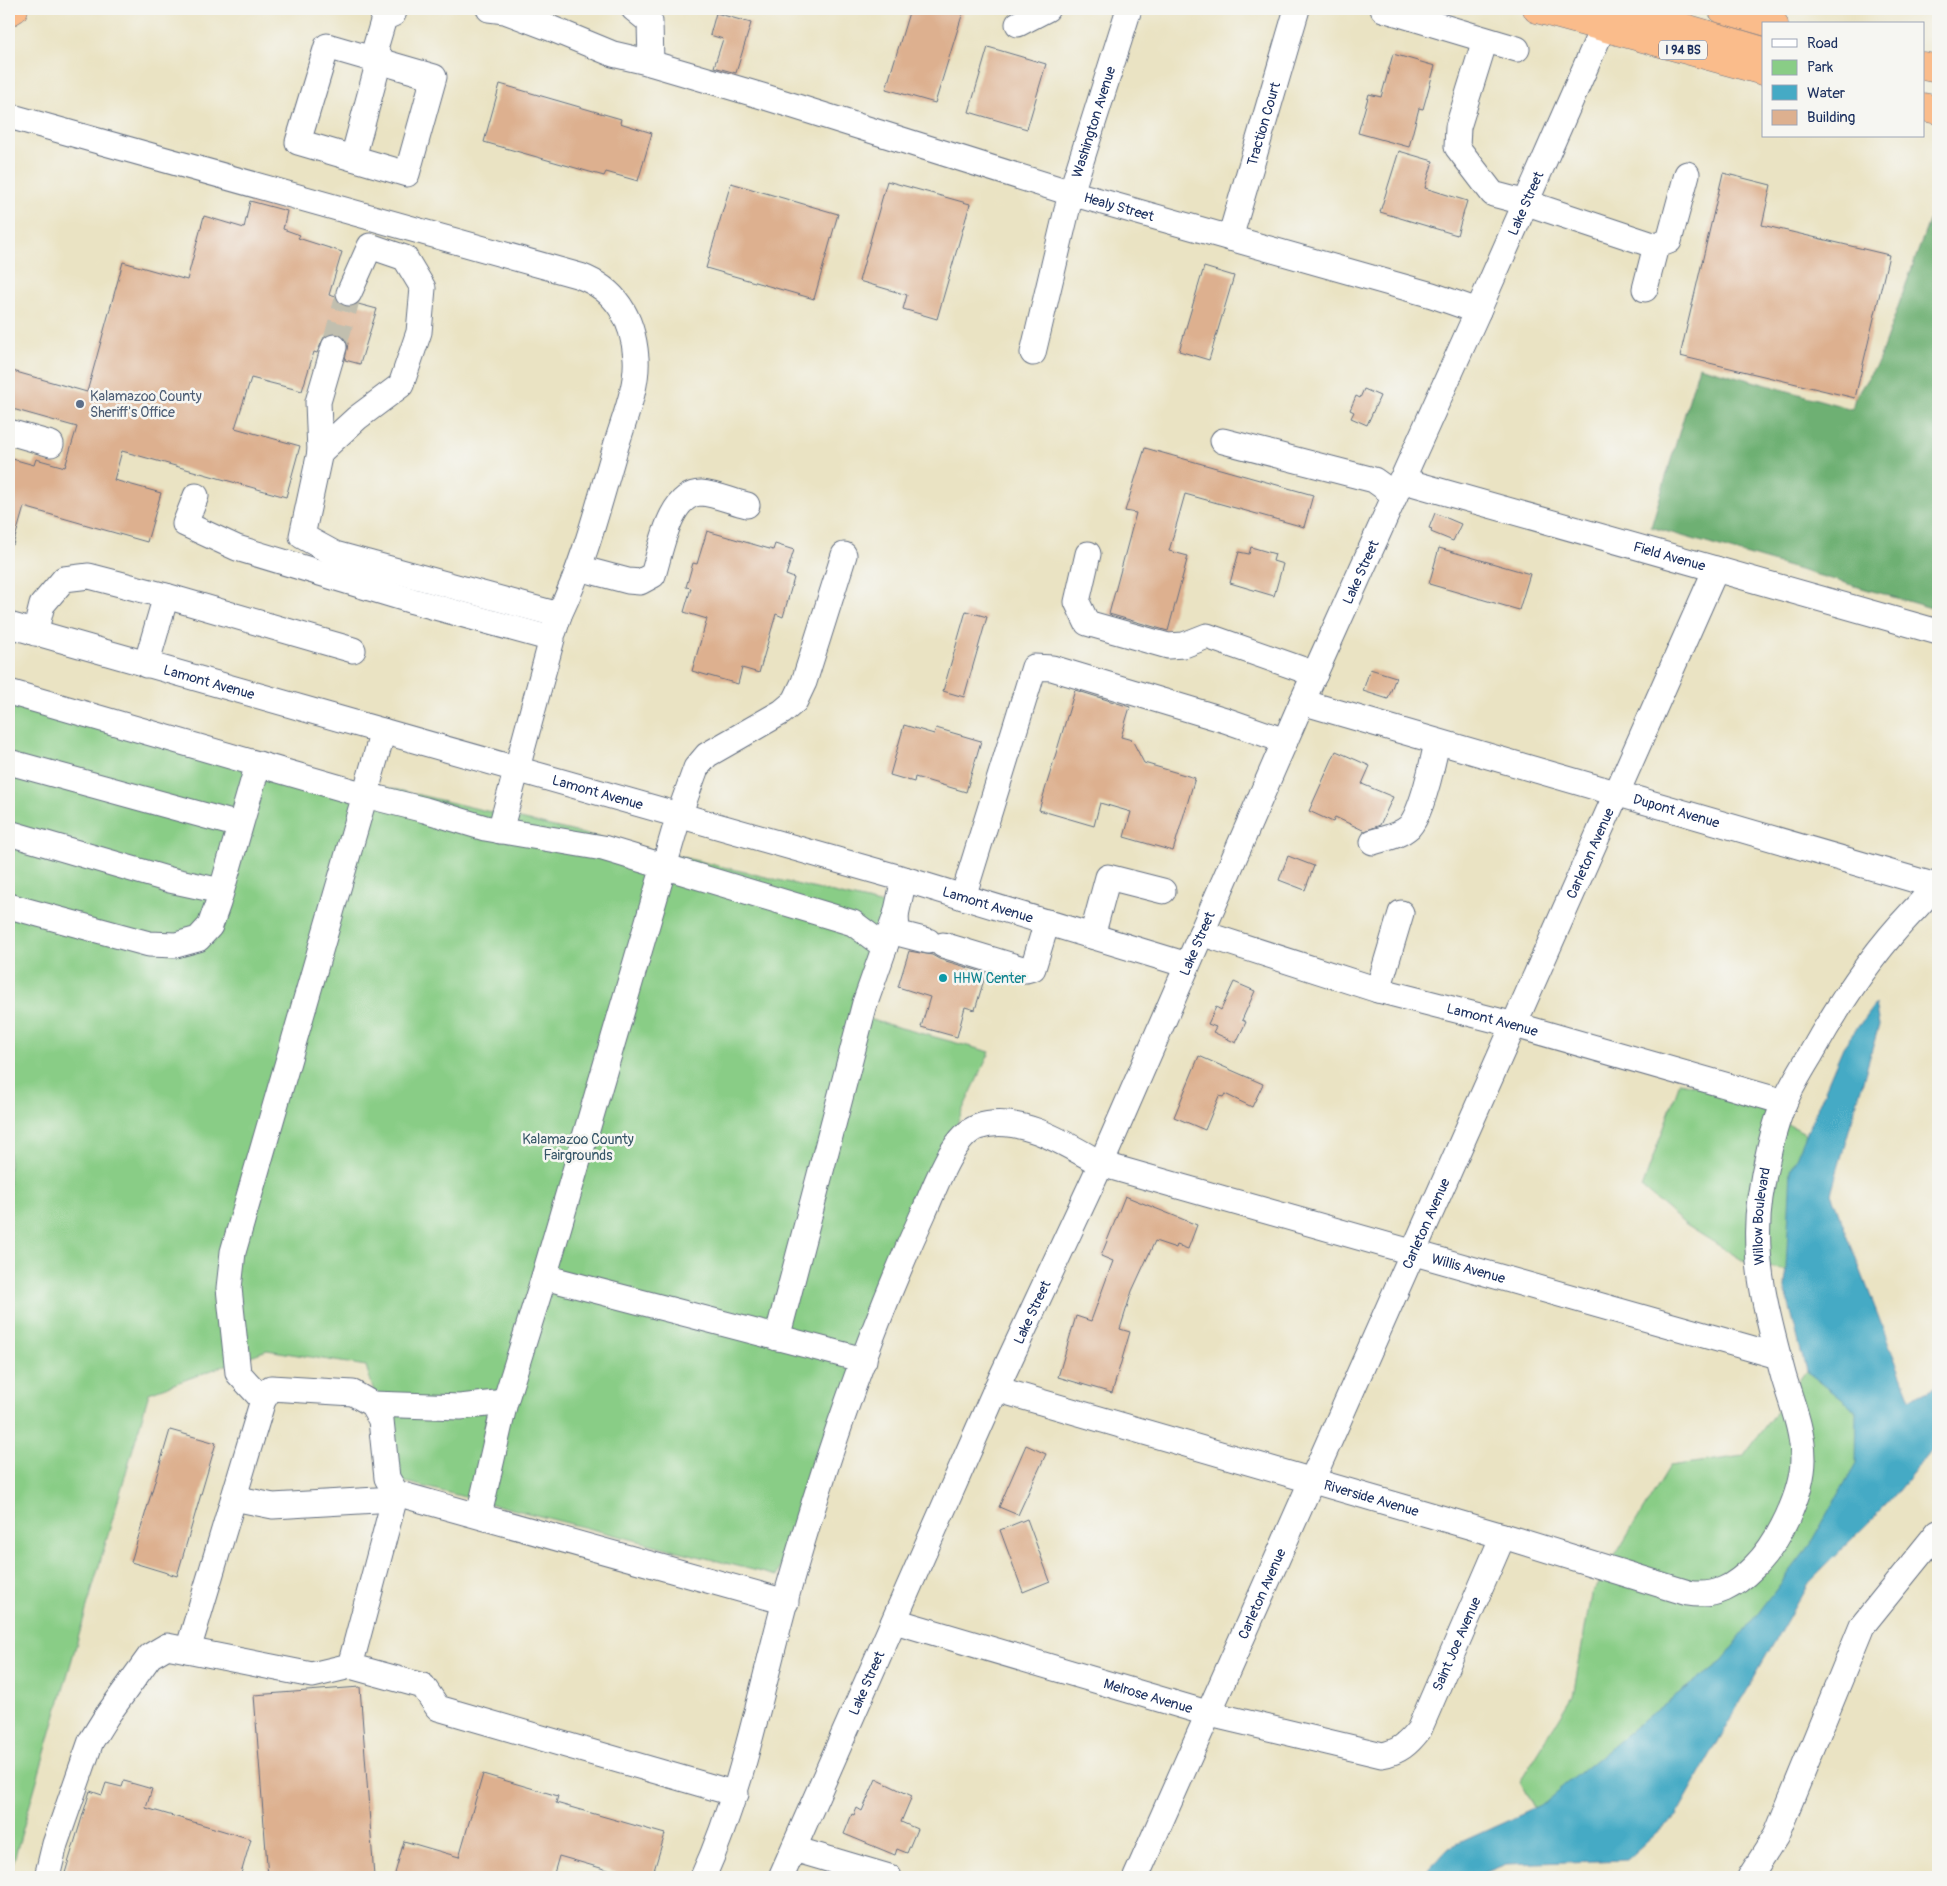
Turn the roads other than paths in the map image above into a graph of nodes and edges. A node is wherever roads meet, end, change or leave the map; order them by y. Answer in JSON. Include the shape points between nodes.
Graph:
{"nodes":[{"id":1,"x":14,"y":9,"type":"edge"},
{"id":2,"x":489,"y":9,"type":"edge"},
{"id":3,"x":634,"y":9,"type":"edge"},
{"id":4,"x":1047,"y":9,"type":"edge"},
{"id":5,"x":1128,"y":9,"type":"edge"},
{"id":6,"x":1297,"y":9,"type":"edge"},
{"id":7,"x":1383,"y":9,"type":"edge"},
{"id":8,"x":1538,"y":9,"type":"edge"},
{"id":9,"x":1722,"y":9,"type":"edge"},
{"id":10,"x":394,"y":11,"type":"edge"},
{"id":11,"x":9,"y":12,"type":"edge"},
{"id":12,"x":1612,"y":15,"type":"edge"},
{"id":13,"x":1767,"y":22,"type":"edge"},
{"id":14,"x":1018,"y":24,"type":"dead end"},
{"id":15,"x":1485,"y":40,"type":"junction"},
{"id":16,"x":1517,"y":49,"type":"dead end"},
{"id":17,"x":1762,"y":51,"type":"edge"},
{"id":18,"x":380,"y":59,"type":"junction"},
{"id":19,"x":651,"y":63,"type":"junction"},
{"id":20,"x":1924,"y":66,"type":"edge"},
{"id":21,"x":1938,"y":69,"type":"edge"},
{"id":22,"x":1762,"y":72,"type":"edge"},
{"id":23,"x":1924,"y":84,"type":"edge"},
{"id":24,"x":1938,"y":85,"type":"edge"},
{"id":25,"x":1924,"y":107,"type":"edge"},
{"id":26,"x":1938,"y":110,"type":"edge"},
{"id":27,"x":9,"y":116,"type":"edge"},
{"id":28,"x":353,"y":158,"type":"junction"},
{"id":29,"x":1687,"y":174,"type":"dead end"},
{"id":30,"x":1072,"y":193,"type":"junction"},
{"id":31,"x":1526,"y":203,"type":"junction"},
{"id":32,"x":1230,"y":238,"type":"junction"},
{"id":33,"x":1656,"y":246,"type":"junction"},
{"id":34,"x":1645,"y":289,"type":"dead end"},
{"id":35,"x":349,"y":293,"type":"tunnel mouth"},
{"id":36,"x":1478,"y":311,"type":"junction"},
{"id":37,"x":334,"y":347,"type":"tunnel mouth"},
{"id":38,"x":1033,"y":353,"type":"dead end"},
{"id":39,"x":9,"y":432,"type":"edge"},
{"id":40,"x":1223,"y":441,"type":"dead end"},
{"id":41,"x":51,"y":444,"type":"dead end"},
{"id":42,"x":320,"y":452,"type":"junction"},
{"id":43,"x":1398,"y":487,"type":"junction"},
{"id":44,"x":196,"y":496,"type":"dead end"},
{"id":45,"x":747,"y":506,"type":"dead end"},
{"id":46,"x":1088,"y":554,"type":"dead end"},
{"id":47,"x":844,"y":555,"type":"dead end"},
{"id":48,"x":579,"y":568,"type":"junction"},
{"id":49,"x":1716,"y":569,"type":"junction"},
{"id":50,"x":166,"y":596,"type":"junction"},
{"id":51,"x":559,"y":615,"type":"junction"},
{"id":52,"x":9,"y":625,"type":"edge"},
{"id":53,"x":1938,"y":632,"type":"edge"},
{"id":54,"x":35,"y":633,"type":"junction"},
{"id":55,"x":552,"y":638,"type":"junction"},
{"id":56,"x":353,"y":650,"type":"dead end"},
{"id":57,"x":146,"y":665,"type":"junction"},
{"id":58,"x":1315,"y":674,"type":"junction"},
{"id":59,"x":9,"y":692,"type":"edge"},
{"id":60,"x":1302,"y":702,"type":"junction"},
{"id":61,"x":383,"y":731,"type":"junction"},
{"id":62,"x":1285,"y":741,"type":"junction"},
{"id":63,"x":1437,"y":742,"type":"junction"},
{"id":64,"x":9,"y":762,"type":"edge"},
{"id":65,"x":258,"y":764,"type":"junction"},
{"id":66,"x":518,"y":769,"type":"junction"},
{"id":67,"x":365,"y":795,"type":"junction"},
{"id":68,"x":1616,"y":795,"type":"junction"},
{"id":69,"x":679,"y":815,"type":"junction"},
{"id":70,"x":239,"y":825,"type":"junction"},
{"id":71,"x":500,"y":830,"type":"junction"},
{"id":72,"x":9,"y":833,"type":"edge"},
{"id":73,"x":1373,"y":842,"type":"dead end"},
{"id":74,"x":664,"y":866,"type":"junction"},
{"id":75,"x":904,"y":879,"type":"junction"},
{"id":76,"x":1937,"y":885,"type":"edge"},
{"id":77,"x":221,"y":891,"type":"junction"},
{"id":78,"x":1163,"y":891,"type":"dead end"},
{"id":79,"x":964,"y":897,"type":"junction"},
{"id":80,"x":9,"y":906,"type":"edge"},
{"id":81,"x":1401,"y":912,"type":"dead end"},
{"id":82,"x":896,"y":915,"type":"junction"},
{"id":83,"x":1047,"y":922,"type":"junction"},
{"id":84,"x":1201,"y":933,"type":"junction"},
{"id":85,"x":1092,"y":936,"type":"junction"},
{"id":86,"x":885,"y":946,"type":"junction"},
{"id":87,"x":1187,"y":965,"type":"junction"},
{"id":88,"x":1378,"y":990,"type":"junction"},
{"id":89,"x":1515,"y":1025,"type":"junction"},
{"id":90,"x":1784,"y":1102,"type":"junction"},
{"id":91,"x":1101,"y":1164,"type":"junction"},
{"id":92,"x":1412,"y":1251,"type":"junction"},
{"id":93,"x":544,"y":1277,"type":"junction"},
{"id":94,"x":777,"y":1338,"type":"junction"},
{"id":95,"x":1778,"y":1356,"type":"junction"},
{"id":96,"x":864,"y":1360,"type":"junction"},
{"id":97,"x":996,"y":1389,"type":"junction"},
{"id":98,"x":263,"y":1400,"type":"junction"},
{"id":99,"x":505,"y":1402,"type":"junction"},
{"id":100,"x":372,"y":1404,"type":"junction"},
{"id":101,"x":1313,"y":1481,"type":"junction"},
{"id":102,"x":395,"y":1496,"type":"junction"},
{"id":103,"x":234,"y":1498,"type":"junction"},
{"id":104,"x":479,"y":1516,"type":"junction"},
{"id":105,"x":1938,"y":1532,"type":"edge"},
{"id":106,"x":1503,"y":1536,"type":"junction"},
{"id":107,"x":1744,"y":1578,"type":"joint"},
{"id":108,"x":786,"y":1602,"type":"junction"},
{"id":109,"x":894,"y":1621,"type":"junction"},
{"id":110,"x":188,"y":1650,"type":"junction"},
{"id":111,"x":350,"y":1666,"type":"junction"},
{"id":112,"x":1210,"y":1714,"type":"junction"},
{"id":113,"x":1403,"y":1747,"type":"joint"},
{"id":114,"x":736,"y":1794,"type":"junction"},
{"id":115,"x":794,"y":1849,"type":"junction"},
{"id":116,"x":47,"y":1877,"type":"edge"},
{"id":117,"x":703,"y":1877,"type":"edge"},
{"id":118,"x":781,"y":1877,"type":"edge"},
{"id":119,"x":889,"y":1877,"type":"edge"},
{"id":120,"x":1136,"y":1877,"type":"edge"},
{"id":121,"x":1750,"y":1877,"type":"edge"}],
"edges":[{"from":1,"to":11,"type":"highway"},
{"from":2,"to":19,"type":"street","name":"Healy Street","via":[[506,11],[613,54]]},
{"from":3,"to":19,"type":"street","via":[[650,22]]},
{"from":4,"to":14,"type":"street"},
{"from":5,"to":30,"type":"street","name":"Washington Avenue"},
{"from":6,"to":32,"type":"street","name":"Traction Court"},
{"from":7,"to":15,"type":"street"},
{"from":8,"to":12,"type":"highway","number":"I 94 BS"},
{"from":9,"to":13,"type":"highway"},
{"from":10,"to":18,"type":"street","via":[[397,22],[388,55]]},
{"from":12,"to":17,"type":"highway"},
{"from":12,"to":22,"type":"highway","number":"I 94 BS"},
{"from":12,"to":31,"type":"street","name":"Lake Street"},
{"from":15,"to":16,"type":"street"},
{"from":15,"to":31,"type":"street","via":[[1458,127],[1457,147],[1493,194]]},
{"from":18,"to":28,"type":"street"},
{"from":18,"to":28,"type":"street","via":[[327,46],[298,142]]},
{"from":18,"to":28,"type":"street","via":[[434,77],[407,174]]},
{"from":19,"to":30,"type":"street","name":"Healy Street"},
{"from":20,"to":21,"type":"highway"},
{"from":23,"to":24,"type":"highway"},
{"from":25,"to":26,"type":"highway"},
{"from":27,"to":48,"type":"street","via":[[580,276],[607,290],[626,315],[636,370]]},
{"from":29,"to":33,"type":"street","via":[[1669,241]]},
{"from":30,"to":32,"type":"street","name":"Healy Street"},
{"from":30,"to":38,"type":"street","name":"Washington Avenue"},
{"from":31,"to":33,"type":"street"},
{"from":31,"to":36,"type":"street","name":"Lake Street"},
{"from":32,"to":36,"type":"street","name":"Healy Street"},
{"from":33,"to":34,"type":"street"},
{"from":35,"to":42,"type":"street","via":[[370,246],[404,258],[423,288],[419,332],[401,385],[357,418]]},
{"from":36,"to":43,"type":"street","name":"Lake Street"},
{"from":37,"to":42,"type":"street","via":[[318,402]]},
{"from":39,"to":41,"type":"street"},
{"from":40,"to":43,"type":"street","name":"Field Avenue"},
{"from":42,"to":51,"type":"street","via":[[302,536],[335,554]]},
{"from":43,"to":49,"type":"street","name":"Field Avenue"},
{"from":43,"to":58,"type":"street","name":"Lake Street"},
{"from":44,"to":55,"type":"street","via":[[185,524],[237,548],[413,601]]},
{"from":45,"to":48,"type":"street","via":[[700,493],[687,497],[678,504],[653,575],[640,582]]},
{"from":46,"to":58,"type":"street","via":[[1078,602],[1087,623],[1168,646],[1184,645],[1208,636]]},
{"from":47,"to":69,"type":"street","via":[[795,701],[782,712],[707,755],[696,768]]},
{"from":48,"to":51,"type":"street"},
{"from":49,"to":53,"type":"street","name":"Field Avenue"},
{"from":49,"to":68,"type":"street","name":"Carleton Avenue"},
{"from":50,"to":54,"type":"street","via":[[89,576],[64,579],[42,605]]},
{"from":50,"to":56,"type":"street"},
{"from":50,"to":57,"type":"street"},
{"from":51,"to":55,"type":"street"},
{"from":52,"to":54,"type":"street","name":"Lamont Avenue"},
{"from":54,"to":57,"type":"street","name":"Lamont Avenue"},
{"from":55,"to":66,"type":"street"},
{"from":57,"to":61,"type":"street","name":"Lamont Avenue"},
{"from":58,"to":60,"type":"street","name":"Lake Street"},
{"from":59,"to":65,"type":"street"},
{"from":60,"to":62,"type":"street","name":"Lake Street"},
{"from":60,"to":63,"type":"street","name":"Dupont Avenue"},
{"from":61,"to":66,"type":"street","name":"Lamont Avenue"},
{"from":61,"to":67,"type":"street"},
{"from":62,"to":79,"type":"street","via":[[1052,668],[1034,667]]},
{"from":62,"to":84,"type":"street","name":"Lake Street"},
{"from":63,"to":68,"type":"street","name":"Dupont Avenue"},
{"from":63,"to":73,"type":"street","via":[[1415,819],[1405,830]]},
{"from":64,"to":70,"type":"street"},
{"from":65,"to":67,"type":"street"},
{"from":65,"to":70,"type":"street"},
{"from":66,"to":69,"type":"street","name":"Lamont Avenue"},
{"from":66,"to":71,"type":"street"},
{"from":67,"to":71,"type":"street"},
{"from":67,"to":98,"type":"street","via":[[233,1252],[229,1288],[238,1373]]},
{"from":68,"to":76,"type":"street","name":"Dupont Avenue"},
{"from":68,"to":89,"type":"street","name":"Carleton Avenue"},
{"from":69,"to":74,"type":"street"},
{"from":69,"to":75,"type":"street","name":"Lamont Avenue"},
{"from":70,"to":77,"type":"street"},
{"from":71,"to":74,"type":"street","via":[[603,848]]},
{"from":72,"to":77,"type":"street","via":[[170,880]]},
{"from":74,"to":86,"type":"street","via":[[853,923]]},
{"from":74,"to":93,"type":"street"},
{"from":75,"to":79,"type":"street","name":"Lamont Avenue"},
{"from":75,"to":82,"type":"street"},
{"from":76,"to":90,"type":"street","name":"Willow Boulevard","via":[[1862,971],[1834,1013]]},
{"from":77,"to":80,"type":"street","via":[[210,926],[198,939],[176,945],[149,944]]},
{"from":78,"to":85,"type":"street","via":[[1108,877]]},
{"from":79,"to":83,"type":"street","name":"Lamont Avenue"},
{"from":81,"to":88,"type":"street"},
{"from":82,"to":83,"type":"street","via":[[898,932],[1026,970],[1033,968]]},
{"from":82,"to":86,"type":"street"},
{"from":83,"to":85,"type":"street","name":"Lamont Avenue"},
{"from":84,"to":87,"type":"street","name":"Lake Street"},
{"from":84,"to":88,"type":"street","name":"Lamont Avenue"},
{"from":85,"to":87,"type":"street","name":"Lamont Avenue"},
{"from":86,"to":94,"type":"street","via":[[865,1003]]},
{"from":87,"to":91,"type":"street","name":"Lake Street"},
{"from":88,"to":89,"type":"street","name":"Lamont Avenue"},
{"from":89,"to":90,"type":"street","name":"Lamont Avenue"},
{"from":89,"to":92,"type":"street","name":"Carleton Avenue"},
{"from":90,"to":95,"type":"street","name":"Willow Boulevard","via":[[1766,1165],[1756,1234],[1762,1288]]},
{"from":91,"to":92,"type":"street","name":"Willis Avenue"},
{"from":91,"to":96,"type":"street","name":"Willis Avenue","via":[[1055,1138],[1028,1128],[1002,1124],[977,1127],[953,1148],[890,1285]]},
{"from":91,"to":97,"type":"street","name":"Lake Street"},
{"from":92,"to":95,"type":"street","name":"Willis Avenue"},
{"from":92,"to":101,"type":"street","name":"Carleton Avenue"},
{"from":93,"to":94,"type":"street"},
{"from":93,"to":99,"type":"street"},
{"from":94,"to":96,"type":"street"},
{"from":95,"to":107,"type":"street","name":"Willow Boulevard","via":[[1800,1430],[1803,1462],[1797,1491],[1785,1522]]},
{"from":96,"to":108,"type":"street","name":"Willis Avenue","via":[[832,1449]]},
{"from":97,"to":101,"type":"street","name":"Riverside Avenue"},
{"from":97,"to":109,"type":"street","name":"Lake Street"},
{"from":98,"to":100,"type":"street","via":[[271,1388],[353,1393]]},
{"from":98,"to":103,"type":"street"},
{"from":99,"to":100,"type":"street","via":[[452,1408]]},
{"from":99,"to":104,"type":"street"},
{"from":100,"to":102,"type":"street","via":[[381,1420],[387,1478]]},
{"from":101,"to":106,"type":"street","name":"Riverside Avenue"},
{"from":101,"to":112,"type":"street","name":"Carleton Avenue"},
{"from":102,"to":103,"type":"street","via":[[272,1506]]},
{"from":102,"to":104,"type":"street"},
{"from":102,"to":111,"type":"street"},
{"from":103,"to":110,"type":"street"},
{"from":104,"to":108,"type":"street"},
{"from":105,"to":121,"type":"street","via":[[1862,1626],[1776,1836]]},
{"from":106,"to":107,"type":"street","name":"Riverside Avenue","via":[[1700,1595],[1732,1587]]},
{"from":106,"to":113,"type":"street","name":"Saint Joe Avenue","via":[[1419,1730]]},
{"from":108,"to":114,"type":"street","name":"Willis Avenue"},
{"from":109,"to":112,"type":"street","name":"Melrose Avenue"},
{"from":109,"to":115,"type":"street","name":"Lake Street"},
{"from":110,"to":111,"type":"street","via":[[312,1674]]},
{"from":110,"to":116,"type":"street","via":[[167,1646],[150,1656],[91,1741],[55,1844]]},
{"from":111,"to":114,"type":"street","via":[[423,1686],[438,1708]]},
{"from":112,"to":113,"type":"street","name":"Melrose Avenue","via":[[1382,1756]]},
{"from":112,"to":120,"type":"street","name":"Carleton Avenue"},
{"from":114,"to":117,"type":"street","name":"Willis Avenue"},
{"from":115,"to":118,"type":"street","name":"Lake Street"},
{"from":115,"to":119,"type":"street"}]}
